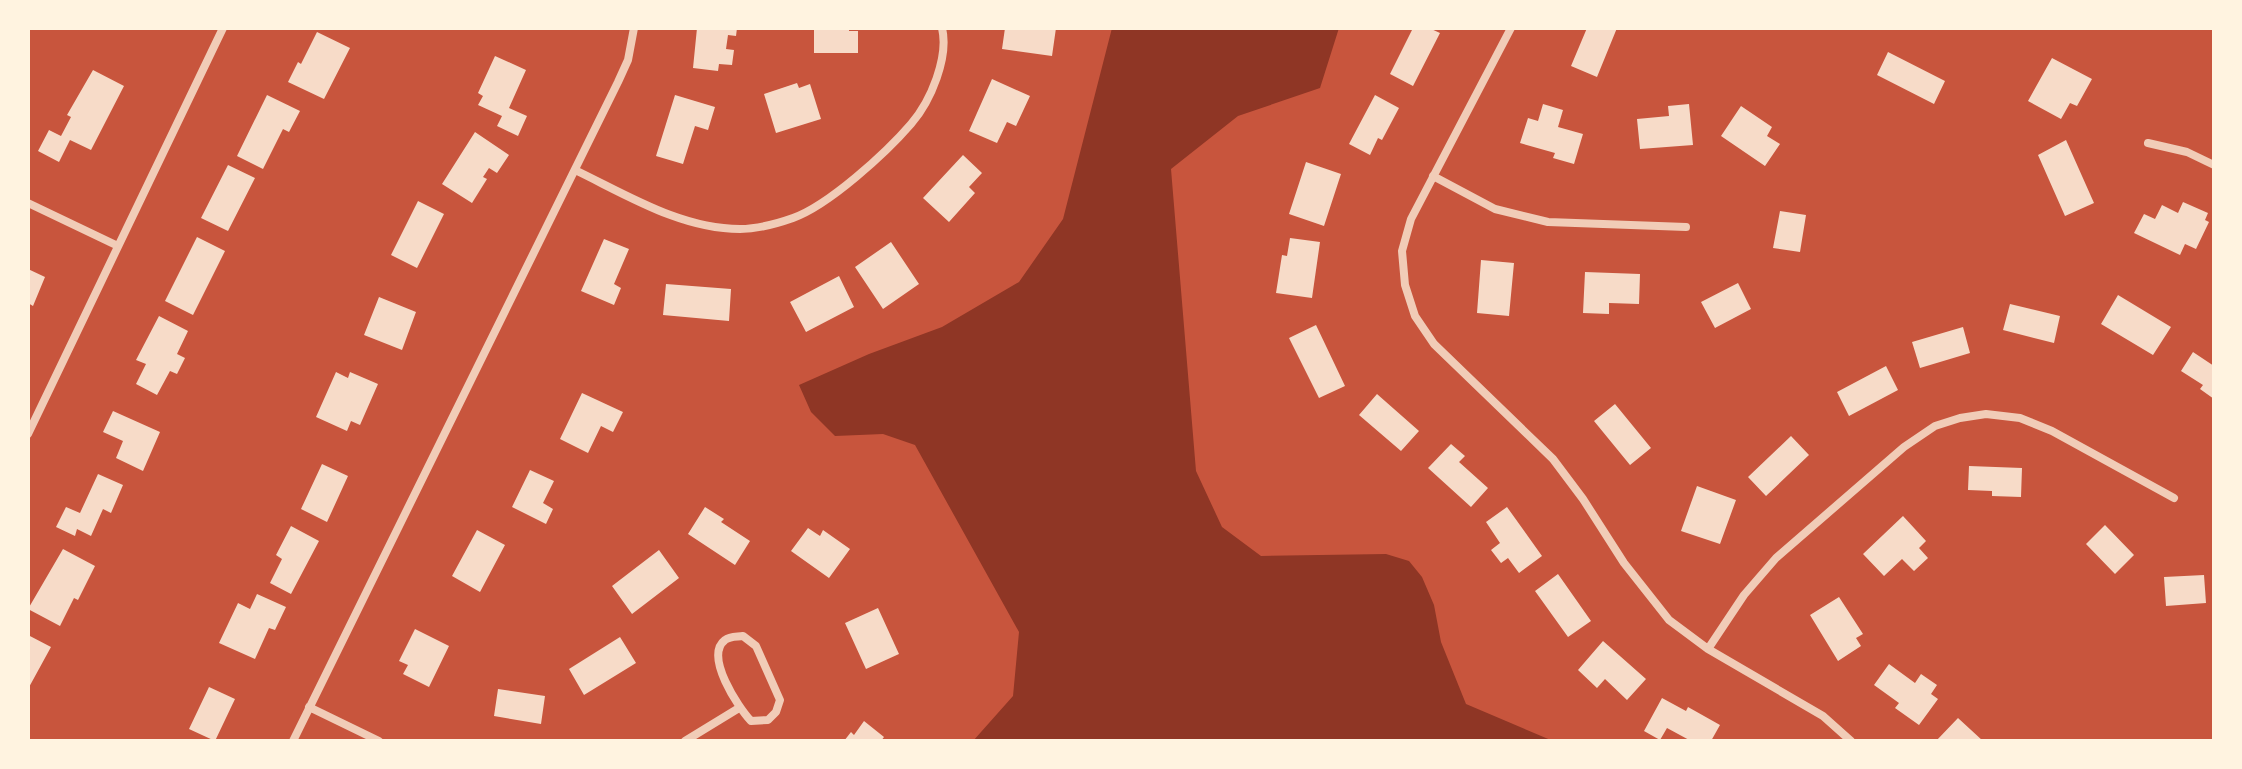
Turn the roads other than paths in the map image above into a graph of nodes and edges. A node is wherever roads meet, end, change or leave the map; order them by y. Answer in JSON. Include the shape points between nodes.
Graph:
{"nodes":[{"id":1,"x":223,"y":28,"type":"edge"},
{"id":2,"x":634,"y":28,"type":"edge"},
{"id":3,"x":942,"y":28,"type":"edge"},
{"id":4,"x":1511,"y":28,"type":"edge"},
{"id":5,"x":2148,"y":143,"type":"dead end"},
{"id":6,"x":2214,"y":165,"type":"edge"},
{"id":7,"x":575,"y":170,"type":"junction"},
{"id":8,"x":1433,"y":176,"type":"junction"},
{"id":9,"x":28,"y":203,"type":"edge"},
{"id":10,"x":1686,"y":227,"type":"dead end"},
{"id":11,"x":118,"y":246,"type":"junction"},
{"id":12,"x":28,"y":434,"type":"edge"},
{"id":13,"x":2174,"y":498,"type":"dead end"},
{"id":14,"x":1708,"y":649,"type":"junction"},
{"id":15,"x":309,"y":707,"type":"junction"},
{"id":16,"x":739,"y":708,"type":"junction"},
{"id":17,"x":293,"y":741,"type":"edge"},
{"id":18,"x":379,"y":741,"type":"edge"},
{"id":19,"x":685,"y":741,"type":"edge"},
{"id":20,"x":1851,"y":741,"type":"edge"}],
"edges":[{"from":1,"to":11,"type":"street"},
{"from":2,"to":7,"type":"street","via":[[628,60]]},
{"from":3,"to":7,"type":"street","via":[[938,69],[912,123],[853,177],[795,218],[740,229],[695,223]]},
{"from":4,"to":8,"type":"street"},
{"from":5,"to":6,"type":"street"},
{"from":7,"to":15,"type":"street"},
{"from":8,"to":10,"type":"street","via":[[1495,209],[1548,222]]},
{"from":8,"to":14,"type":"street","via":[[1402,251],[1415,316],[1434,344],[1553,459],[1669,620]]},
{"from":9,"to":11,"type":"street"},
{"from":11,"to":12,"type":"street"},
{"from":13,"to":14,"type":"street","via":[[2020,418],[1986,414],[1947,422],[1904,447],[1776,558]]},
{"from":14,"to":20,"type":"street","via":[[1823,716]]},
{"from":15,"to":17,"type":"street"},
{"from":15,"to":18,"type":"street"},
{"from":16,"to":16,"type":"street","via":[[751,721],[760,722],[776,712],[780,700],[756,646],[743,636],[727,638],[719,646],[717,662]]},
{"from":16,"to":19,"type":"street"}]}
